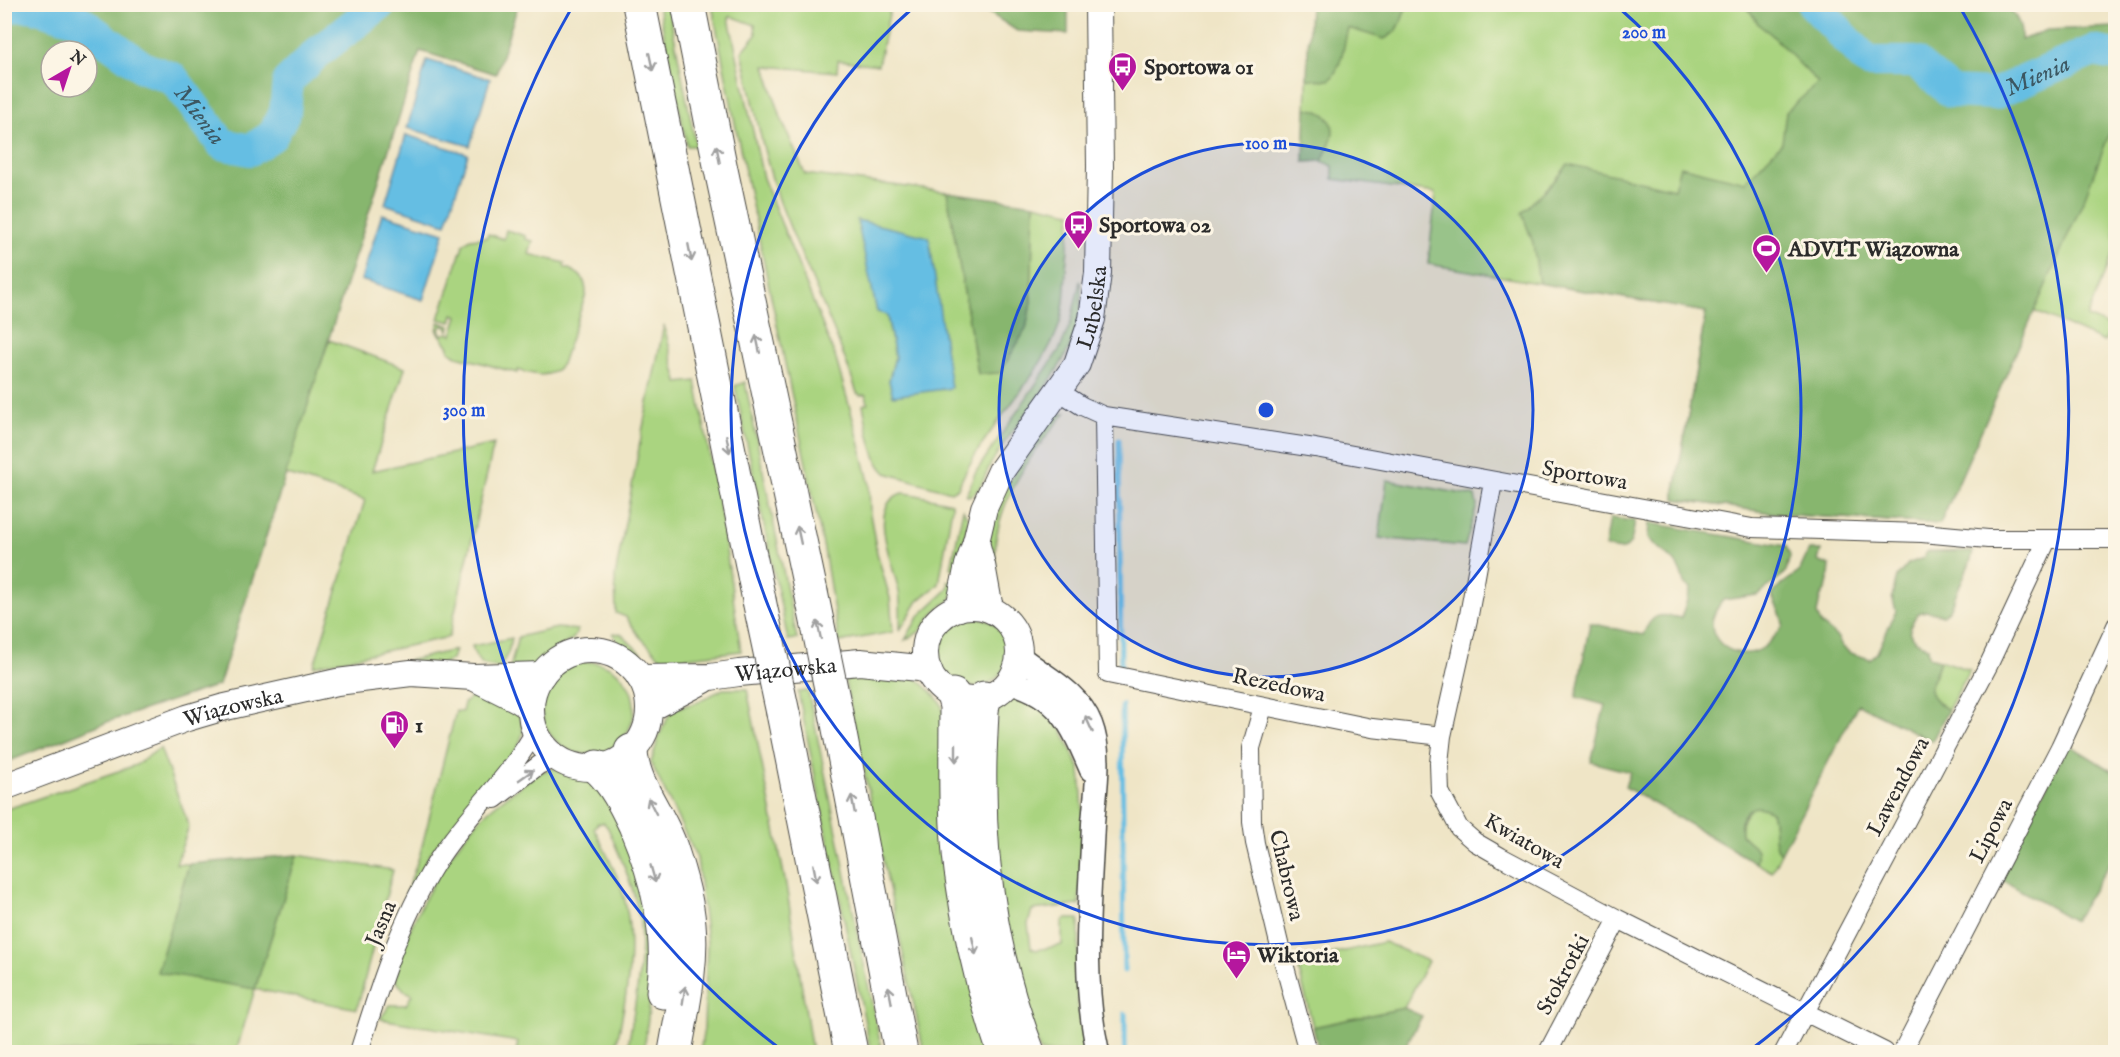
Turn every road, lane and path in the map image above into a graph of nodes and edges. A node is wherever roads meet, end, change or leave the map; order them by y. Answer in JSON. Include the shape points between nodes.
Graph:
{"nodes":[{"id":1,"x":639,"y":4,"type":"edge"},
{"id":2,"x":688,"y":4,"type":"edge"},
{"id":3,"x":1098,"y":6,"type":"edge"},
{"id":4,"x":1057,"y":390,"type":"junction"},
{"id":5,"x":1104,"y":416,"type":"junction"},
{"id":6,"x":1492,"y":482,"type":"junction"},
{"id":7,"x":2115,"y":539,"type":"edge"},
{"id":8,"x":2047,"y":540,"type":"junction"},
{"id":9,"x":976,"y":542,"type":"junction"},
{"id":10,"x":959,"y":608,"type":"junction"},
{"id":11,"x":990,"y":609,"type":"junction"},
{"id":12,"x":2115,"y":626,"type":"edge"},
{"id":13,"x":927,"y":640,"type":"junction"},
{"id":14,"x":1019,"y":656,"type":"junction"},
{"id":15,"x":860,"y":662,"type":"junction"},
{"id":16,"x":929,"y":672,"type":"junction"},
{"id":17,"x":542,"y":675,"type":"junction"},
{"id":18,"x":473,"y":677,"type":"junction"},
{"id":19,"x":710,"y":677,"type":"junction"},
{"id":20,"x":640,"y":678,"type":"junction"},
{"id":21,"x":982,"y":692,"type":"junction"},
{"id":22,"x":1263,"y":707,"type":"junction"},
{"id":23,"x":649,"y":708,"type":"junction"},
{"id":24,"x":533,"y":720,"type":"junction"},
{"id":25,"x":1442,"y":736,"type":"junction"},
{"id":26,"x":631,"y":751,"type":"junction"},
{"id":27,"x":556,"y":758,"type":"junction"},
{"id":28,"x":597,"y":767,"type":"junction"},
{"id":29,"x":1095,"y":781,"type":"junction"},
{"id":30,"x":4,"y":787,"type":"edge"},
{"id":31,"x":465,"y":823,"type":"junction"},
{"id":32,"x":1618,"y":919,"type":"junction"},
{"id":33,"x":1805,"y":1011,"type":"junction"},
{"id":34,"x":359,"y":1053,"type":"edge"},
{"id":35,"x":654,"y":1053,"type":"edge"},
{"id":36,"x":675,"y":1053,"type":"edge"},
{"id":37,"x":851,"y":1053,"type":"edge"},
{"id":38,"x":901,"y":1053,"type":"edge"},
{"id":39,"x":1004,"y":1053,"type":"edge"},
{"id":40,"x":1028,"y":1053,"type":"edge"},
{"id":41,"x":1098,"y":1053,"type":"edge"},
{"id":42,"x":1308,"y":1053,"type":"edge"},
{"id":43,"x":1548,"y":1053,"type":"edge"},
{"id":44,"x":1784,"y":1053,"type":"edge"},
{"id":45,"x":1885,"y":1053,"type":"edge"},
{"id":46,"x":1902,"y":1053,"type":"edge"}],
"edges":[{"from":1,"to":37,"type":"highway","one_way":true,"bridge":true},
{"from":38,"to":2,"type":"highway","one_way":true,"bridge":true,"via":[[835,708]]},
{"from":3,"to":4,"type":"main road","name":"Lubelska","via":[[1100,167],[1096,298],[1077,364]]},
{"from":4,"to":5,"type":"street","name":"Sportowa"},
{"from":4,"to":9,"type":"main road","name":"Lubelska","via":[[1001,471],[984,508]]},
{"from":5,"to":6,"type":"street","name":"Sportowa","via":[[1315,448]]},
{"from":5,"to":22,"type":"street","name":"Rezedowa","via":[[1108,674]]},
{"from":6,"to":8,"type":"street","name":"Sportowa","via":[[1752,528]]},
{"from":6,"to":25,"type":"street","name":"Kwiatowa","via":[[1469,615]]},
{"from":7,"to":8,"type":"street","name":"Sportowa"},
{"from":8,"to":33,"type":"street","name":"Lawendowa","via":[[1989,664]]},
{"from":9,"to":10,"type":"main road","name":"Lubelska"},
{"from":9,"to":11,"type":"main road","name":"Lubelska"},
{"from":10,"to":11,"type":"main road"},
{"from":10,"to":13,"type":"main road","via":[[939,620]]},
{"from":11,"to":14,"type":"main road","via":[[1012,628]]},
{"from":12,"to":46,"type":"street","name":"Lipowa","via":[[2060,747]]},
{"from":13,"to":15,"type":"main road","name":"Wiązowska"},
{"from":13,"to":16,"type":"main road"},
{"from":14,"to":21,"type":"main road","via":[[1014,674]]},
{"from":29,"to":14,"type":"street","one_way":true,"via":[[1098,750],[1090,723],[1073,697]]},
{"from":15,"to":16,"type":"main road","name":"Wiązowska"},
{"from":15,"to":19,"type":"main road","name":"Wiązowska"},
{"from":16,"to":21,"type":"main road","via":[[939,686]]},
{"from":17,"to":18,"type":"main road","name":"Wiązowska"},
{"from":17,"to":20,"type":"main road","via":[[558,659],[589,650],[618,657]]},
{"from":17,"to":24,"type":"main road","via":[[534,690]]},
{"from":18,"to":24,"type":"main road","name":"Wiązowska","via":[[517,699]]},
{"from":18,"to":30,"type":"main road","name":"Wiązowska","via":[[411,674],[349,680],[221,708],[153,729]]},
{"from":19,"to":20,"type":"main road","name":"Wiązowska"},
{"from":19,"to":23,"type":"main road","name":"Wiązowska"},
{"from":20,"to":23,"type":"main road"},
{"from":21,"to":29,"type":"street","via":[[1024,686],[1048,699],[1066,718]]},
{"from":21,"to":39,"type":"highway","one_way":true,"via":[[956,706],[957,807],[961,871],[984,990]]},
{"from":21,"to":40,"type":"highway","via":[[980,790],[984,859],[993,926]]},
{"from":22,"to":25,"type":"street","name":"Rezedowa","via":[[1372,728]]},
{"from":22,"to":42,"type":"street","name":"Chabrowa","via":[[1251,748],[1252,822]]},
{"from":23,"to":26,"type":"main road","via":[[645,732]]},
{"from":24,"to":27,"type":"main road"},
{"from":24,"to":31,"type":"street","name":"Jasna","via":[[527,747]]},
{"from":25,"to":32,"type":"street","name":"Kwiatowa","via":[[1440,792],[1459,828],[1501,857]]},
{"from":26,"to":28,"type":"main road","via":[[616,762]]},
{"from":36,"to":26,"type":"highway","one_way":true,"via":[[688,972],[689,925],[671,846],[632,768]]},
{"from":27,"to":28,"type":"main road","via":[[576,766]]},
{"from":31,"to":27,"type":"street","name":"Jasna","one_way":true,"via":[[515,782]]},
{"from":28,"to":35,"type":"highway","one_way":true,"via":[[611,779],[631,817],[660,895],[665,973]]},
{"from":29,"to":41,"type":"street","via":[[1089,991]]},
{"from":31,"to":34,"type":"street","name":"Jasna","via":[[437,861],[408,916]]},
{"from":32,"to":33,"type":"street","name":"Kwiatowa"},
{"from":32,"to":43,"type":"street","name":"Stokrotki"},
{"from":33,"to":44,"type":"street","name":"Lawendowa"},
{"from":33,"to":45,"type":"street","name":"Kwiatowa"}]}
